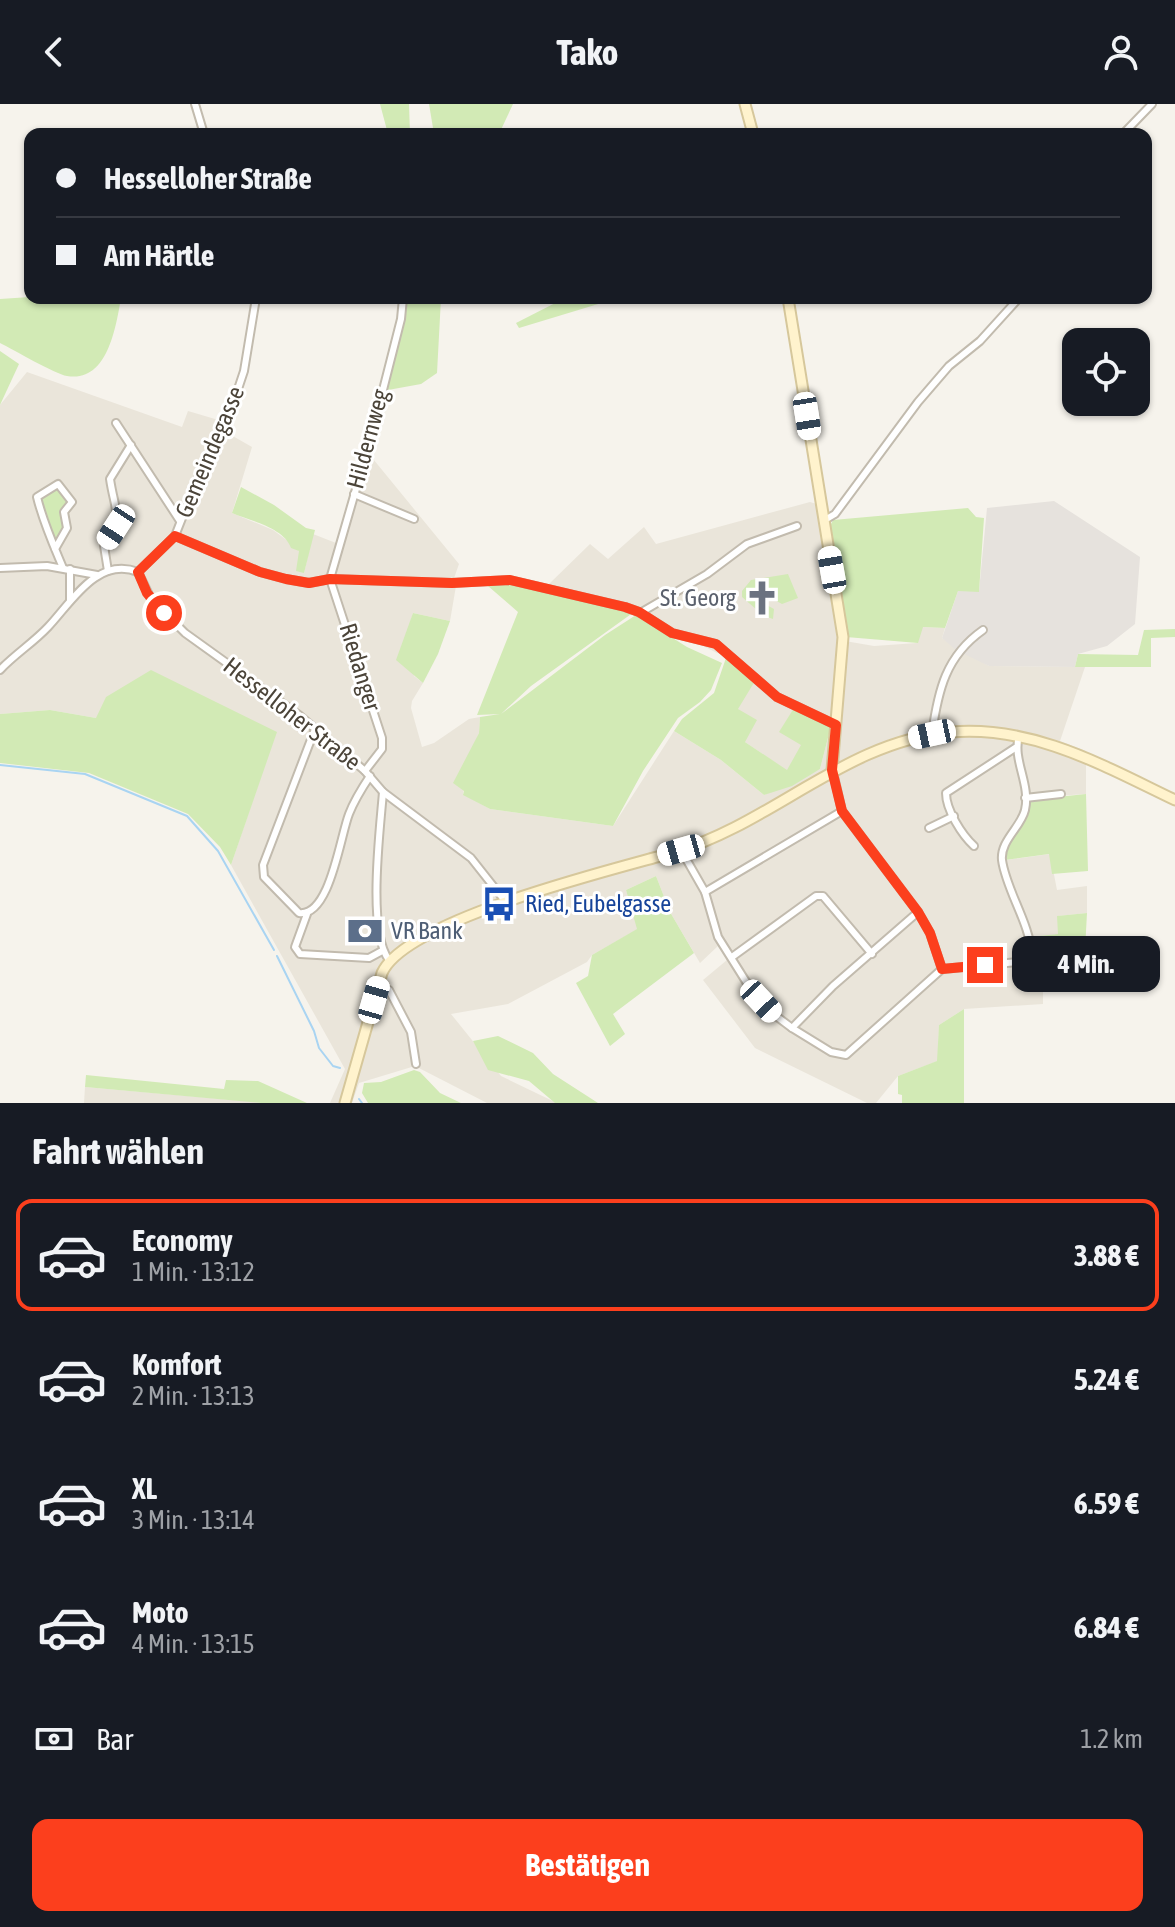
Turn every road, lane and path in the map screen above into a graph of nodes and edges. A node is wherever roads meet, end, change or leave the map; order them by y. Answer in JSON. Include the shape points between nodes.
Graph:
{"nodes":[{"id":1,"x":195,"y":104,"type":"edge"},
{"id":2,"x":745,"y":104,"type":"edge"},
{"id":3,"x":1152,"y":104,"type":"edge"},
{"id":4,"x":202,"y":128,"type":"edge"},
{"id":5,"x":751,"y":128,"type":"edge"},
{"id":6,"x":1129,"y":128,"type":"edge"},
{"id":7,"x":255,"y":304,"type":"edge"},
{"id":8,"x":402,"y":304,"type":"edge"},
{"id":9,"x":789,"y":304,"type":"edge"},
{"id":10,"x":1014,"y":304,"type":"edge"},
{"id":11,"x":116,"y":423,"type":"dead end"},
{"id":12,"x":131,"y":445,"type":"junction"},
{"id":13,"x":354,"y":494,"type":"junction"},
{"id":14,"x":414,"y":519,"type":"dead end"},
{"id":15,"x":180,"y":521,"type":"junction"},
{"id":16,"x":823,"y":521,"type":"junction"},
{"id":17,"x":797,"y":526,"type":"dead end"},
{"id":18,"x":175,"y":536,"type":"junction"},
{"id":19,"x":55,"y":549,"type":"junction"},
{"id":20,"x":0,"y":568,"type":"edge"},
{"id":21,"x":66,"y":569,"type":"junction"},
{"id":22,"x":108,"y":571,"type":"junction"},
{"id":23,"x":138,"y":572,"type":"junction"},
{"id":24,"x":97,"y":575,"type":"junction"},
{"id":25,"x":330,"y":579,"type":"junction"},
{"id":26,"x":70,"y":600,"type":"junction"},
{"id":27,"x":640,"y":613,"type":"junction"},
{"id":28,"x":983,"y":630,"type":"dead end"},
{"id":29,"x":0,"y":670,"type":"edge"},
{"id":30,"x":836,"y":725,"type":"junction"},
{"id":31,"x":315,"y":729,"type":"junction"},
{"id":32,"x":932,"y":734,"type":"junction"},
{"id":33,"x":1019,"y":736,"type":"junction"},
{"id":34,"x":1015,"y":748,"type":"junction"},
{"id":35,"x":832,"y":770,"type":"junction"},
{"id":36,"x":368,"y":774,"type":"junction"},
{"id":37,"x":383,"y":792,"type":"junction"},
{"id":38,"x":1061,"y":794,"type":"dead end"},
{"id":39,"x":1025,"y":798,"type":"junction"},
{"id":40,"x":1175,"y":800,"type":"edge"},
{"id":41,"x":842,"y":811,"type":"junction"},
{"id":42,"x":954,"y":816,"type":"junction"},
{"id":43,"x":929,"y":828,"type":"dead end"},
{"id":44,"x":974,"y":846,"type":"dead end"},
{"id":45,"x":681,"y":850,"type":"junction"},
{"id":46,"x":705,"y":892,"type":"junction"},
{"id":47,"x":505,"y":901,"type":"junction"},
{"id":48,"x":918,"y":912,"type":"junction"},
{"id":49,"x":307,"y":914,"type":"junction"},
{"id":50,"x":382,"y":951,"type":"junction"},
{"id":51,"x":872,"y":954,"type":"junction"},
{"id":52,"x":732,"y":957,"type":"junction"},
{"id":53,"x":389,"y":960,"type":"junction"},
{"id":54,"x":942,"y":969,"type":"junction"},
{"id":55,"x":389,"y":990,"type":"dead end"},
{"id":56,"x":792,"y":1028,"type":"junction"},
{"id":57,"x":416,"y":1064,"type":"dead end"},
{"id":58,"x":345,"y":1103,"type":"edge"}],
"edges":[{"from":1,"to":4,"type":"street"},
{"from":2,"to":5,"type":"main road"},
{"from":3,"to":6,"type":"street"},
{"from":7,"to":15,"type":"street","name":"Gemeindegasse","via":[[244,371],[226,425]]},
{"from":8,"to":13,"type":"street","name":"Hildernweg"},
{"from":9,"to":16,"type":"main road"},
{"from":10,"to":16,"type":"street","via":[[939,378],[835,514]]},
{"from":11,"to":12,"type":"street"},
{"from":12,"to":15,"type":"street"},
{"from":12,"to":22,"type":"street","via":[[110,479],[118,511],[116,527],[104,546]]},
{"from":13,"to":14,"type":"street"},
{"from":13,"to":25,"type":"street","name":"Hildernweg"},
{"from":15,"to":18,"type":"street","name":"Gemeindegasse"},
{"from":16,"to":30,"type":"main road","via":[[843,637]]},
{"from":17,"to":27,"type":"street","via":[[747,544]]},
{"from":18,"to":23,"type":"street","name":"Gemeindegasse"},
{"from":18,"to":25,"type":"street","via":[[260,572],[309,583]]},
{"from":19,"to":19,"type":"street","via":[[37,497],[58,484],[72,502],[64,512],[67,528]]},
{"from":19,"to":21,"type":"street"},
{"from":20,"to":21,"type":"street"},
{"from":21,"to":24,"type":"street"},
{"from":21,"to":26,"type":"street"},
{"from":22,"to":23,"type":"street"},
{"from":22,"to":24,"type":"street"},
{"from":23,"to":31,"type":"street","name":"Hesselloher Straße","via":[[151,599],[185,633]]},
{"from":24,"to":26,"type":"street"},
{"from":25,"to":27,"type":"street","via":[[510,580]]},
{"from":25,"to":36,"type":"street","name":"Riedanger","via":[[382,738]]},
{"from":26,"to":29,"type":"street"},
{"from":27,"to":30,"type":"street","via":[[672,633],[716,644],[777,697]]},
{"from":28,"to":32,"type":"street","via":[[954,656]]},
{"from":30,"to":35,"type":"main road"},
{"from":31,"to":36,"type":"street","name":"Hesselloher Straße"},
{"from":31,"to":49,"type":"street","via":[[263,865],[264,877],[299,913]]},
{"from":32,"to":33,"type":"main road"},
{"from":32,"to":35,"type":"main road","via":[[884,747]]},
{"from":33,"to":34,"type":"street"},
{"from":33,"to":40,"type":"main road","via":[[1057,745]]},
{"from":34,"to":39,"type":"street"},
{"from":34,"to":42,"type":"street","via":[[948,790],[946,800]]},
{"from":35,"to":41,"type":"street"},
{"from":35,"to":45,"type":"main road","via":[[747,820]]},
{"from":36,"to":37,"type":"street","name":"Hesselloher Straße"},
{"from":36,"to":49,"type":"street","name":"Riedanger","via":[[349,814],[331,880]]},
{"from":37,"to":47,"type":"street","name":"Hesselloher Straße","via":[[471,858]]},
{"from":37,"to":50,"type":"street","via":[[378,860]]},
{"from":38,"to":39,"type":"street"},
{"from":39,"to":54,"type":"street","via":[[1024,813],[1004,846],[1002,863],[1032,956],[1028,961]]},
{"from":41,"to":46,"type":"street"},
{"from":41,"to":48,"type":"street"},
{"from":42,"to":43,"type":"street"},
{"from":42,"to":44,"type":"street"},
{"from":45,"to":46,"type":"street"},
{"from":45,"to":47,"type":"main road"},
{"from":46,"to":52,"type":"street","via":[[718,937]]},
{"from":47,"to":53,"type":"main road"},
{"from":48,"to":51,"type":"street"},
{"from":48,"to":54,"type":"street"},
{"from":49,"to":50,"type":"street","name":"Riedanger","via":[[296,951],[300,954],[369,958]]},
{"from":50,"to":53,"type":"street"},
{"from":51,"to":52,"type":"street","via":[[823,896],[816,896]]},
{"from":51,"to":56,"type":"street"},
{"from":52,"to":56,"type":"street","via":[[750,988]]},
{"from":53,"to":58,"type":"main road"},
{"from":54,"to":56,"type":"street","via":[[846,1055],[831,1052]]},
{"from":55,"to":57,"type":"street","via":[[411,1032]]}]}
